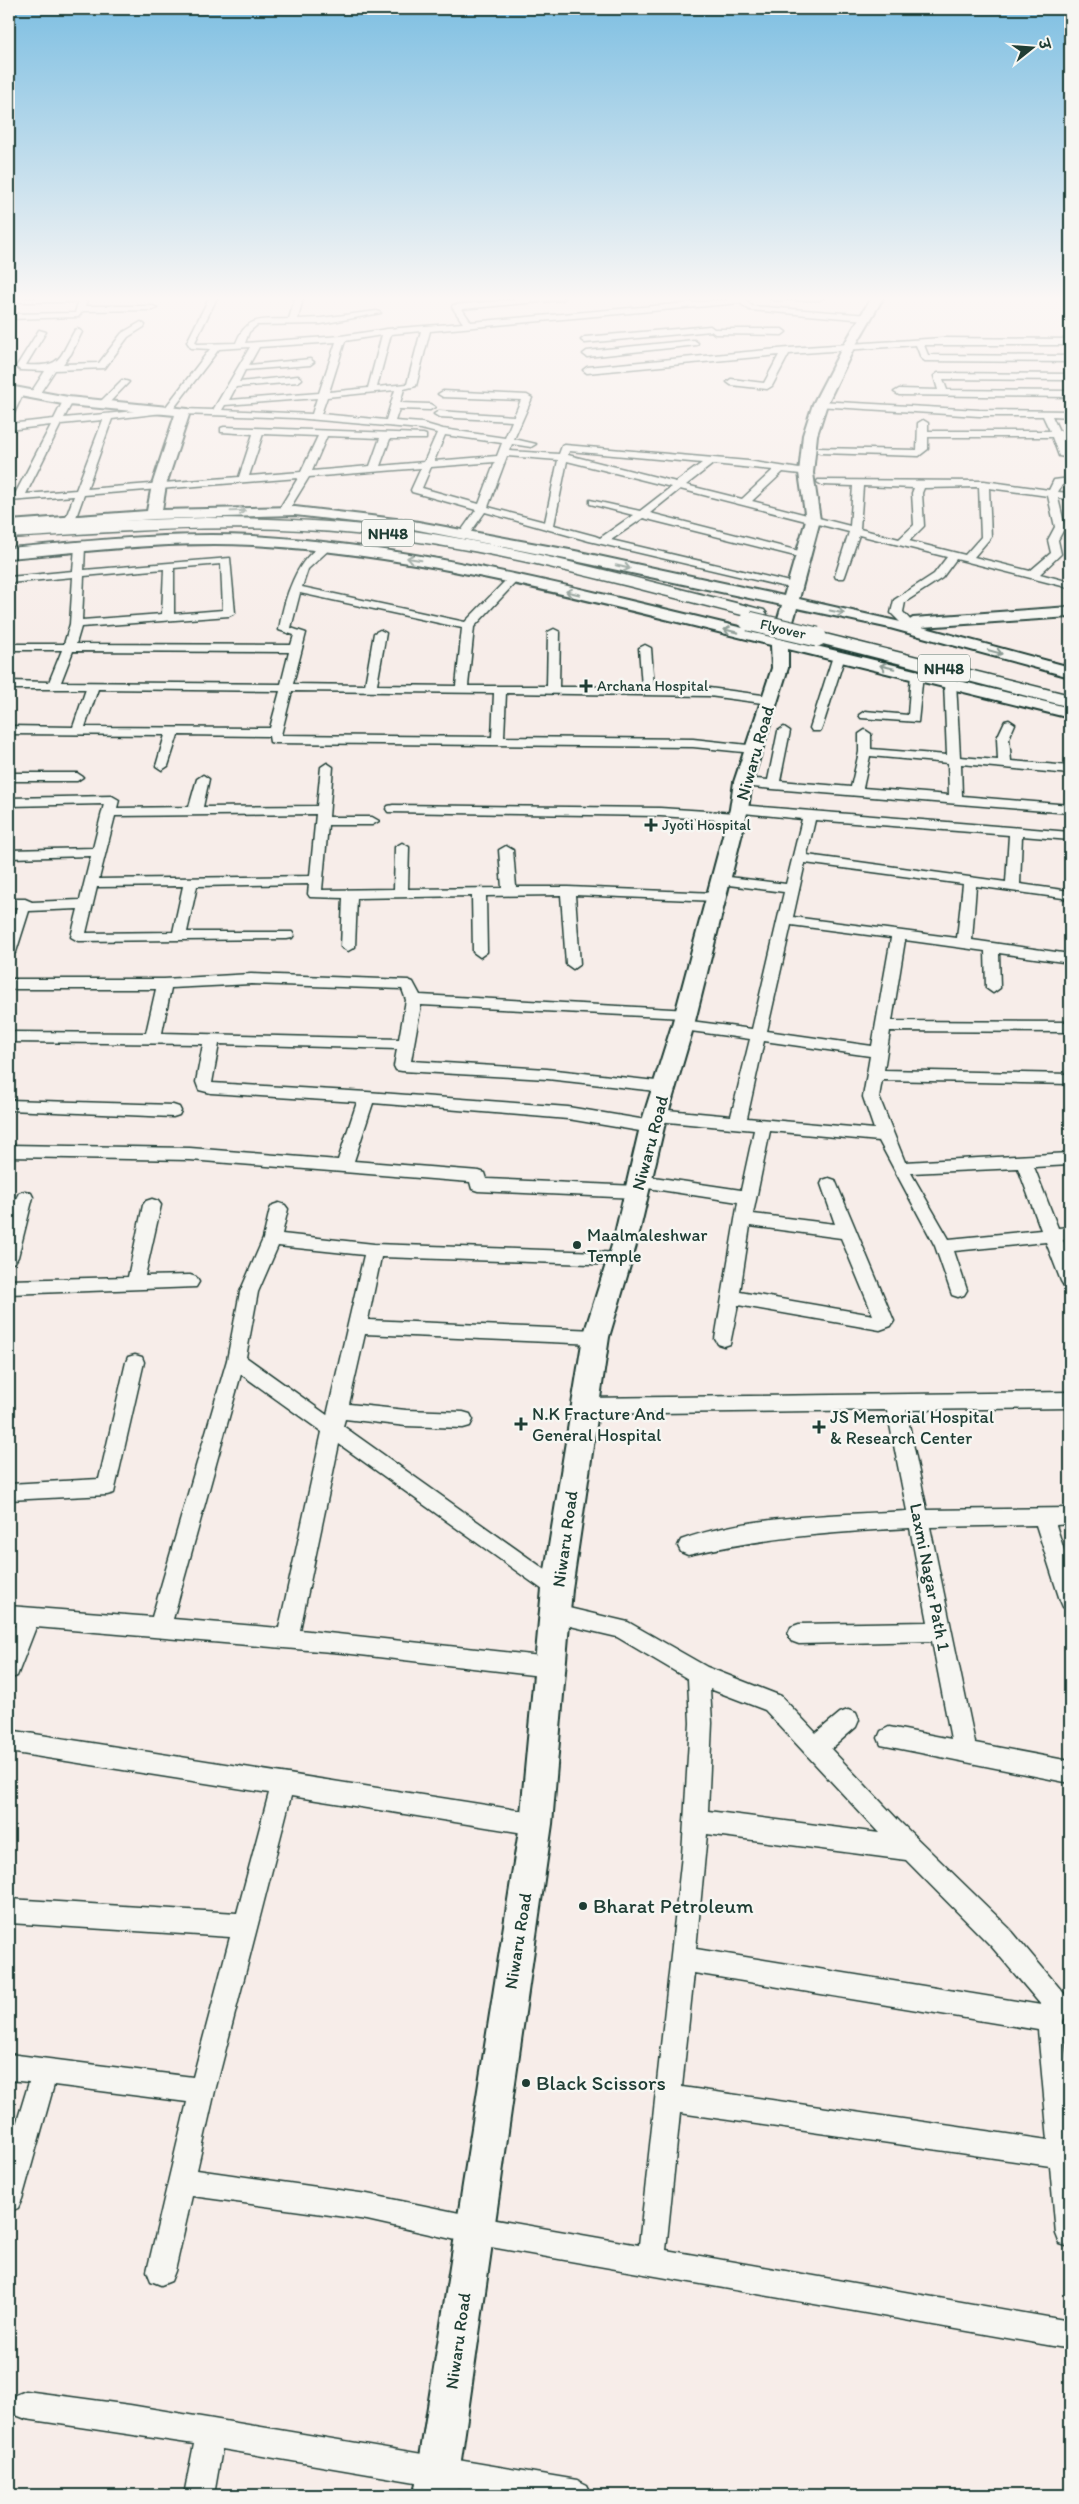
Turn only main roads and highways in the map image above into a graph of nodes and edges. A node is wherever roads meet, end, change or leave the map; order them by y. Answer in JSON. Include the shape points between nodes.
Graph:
{"nodes":[{"id":1,"x":9,"y":533,"type":"edge"},
{"id":2,"x":9,"y":543,"type":"edge"},
{"id":3,"x":754,"y":618,"type":"junction"},
{"id":4,"x":819,"y":633,"type":"junction"},
{"id":5,"x":1070,"y":688,"type":"edge"},
{"id":6,"x":1070,"y":701,"type":"edge"}],
"edges":[{"from":1,"to":3,"type":"highway","number":"NH48","via":[[194,523],[354,529],[504,553]]},
{"from":2,"to":3,"type":"highway","number":"NH48","via":[[204,532],[365,540],[479,558]]},
{"from":3,"to":4,"type":"highway","name":"Flyover","number":"NH48","bridge":true},
{"from":4,"to":5,"type":"highway","number":"NH48"},
{"from":4,"to":6,"type":"highway","number":"NH48"}]}
